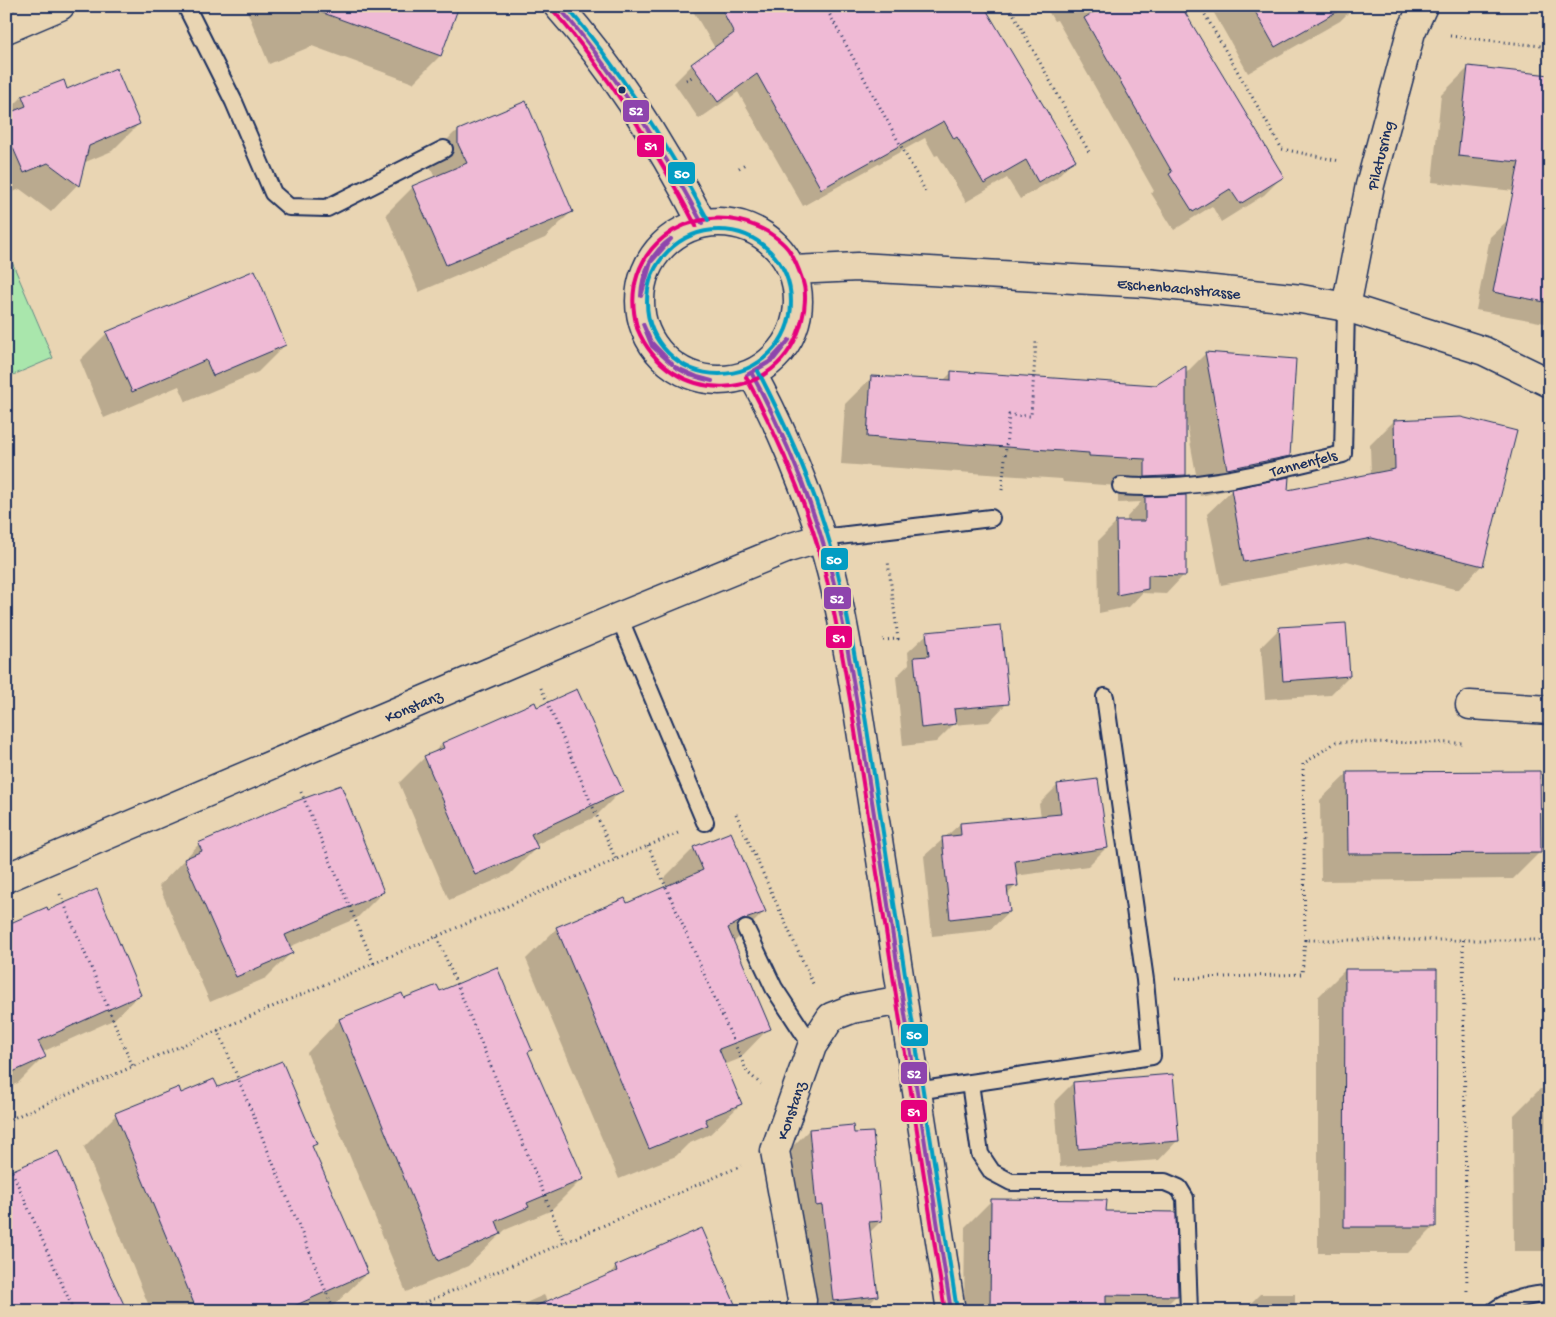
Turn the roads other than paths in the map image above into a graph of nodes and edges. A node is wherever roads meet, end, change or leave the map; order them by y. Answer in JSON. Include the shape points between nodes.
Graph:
{"nodes":[{"id":1,"x":60,"y":6,"type":"edge"},
{"id":2,"x":186,"y":6,"type":"edge"},
{"id":3,"x":558,"y":6,"type":"edge"},
{"id":4,"x":1423,"y":6,"type":"edge"},
{"id":5,"x":6,"y":29,"type":"edge"},
{"id":6,"x":444,"y":149,"type":"dead end"},
{"id":7,"x":702,"y":223,"type":"junction"},
{"id":8,"x":793,"y":270,"type":"junction"},
{"id":9,"x":1346,"y":307,"type":"junction"},
{"id":10,"x":752,"y":374,"type":"junction"},
{"id":11,"x":1550,"y":383,"type":"edge"},
{"id":12,"x":1121,"y":486,"type":"dead end"},
{"id":13,"x":991,"y":518,"type":"road end"},
{"id":14,"x":822,"y":538,"type":"junction"},
{"id":15,"x":619,"y":617,"type":"junction"},
{"id":16,"x":1105,"y":697,"type":"dead end"},
{"id":17,"x":1470,"y":705,"type":"road end"},
{"id":18,"x":1550,"y":710,"type":"edge"},
{"id":19,"x":705,"y":822,"type":"road end"},
{"id":20,"x":6,"y":878,"type":"edge"},
{"id":21,"x":746,"y":929,"type":"dead end"},
{"id":22,"x":902,"y":1000,"type":"junction"},
{"id":23,"x":812,"y":1046,"type":"junction"},
{"id":24,"x":970,"y":1083,"type":"junction"},
{"id":25,"x":916,"y":1090,"type":"junction"},
{"id":26,"x":1550,"y":1294,"type":"edge"},
{"id":27,"x":801,"y":1311,"type":"edge"},
{"id":28,"x":951,"y":1311,"type":"edge"},
{"id":29,"x":1189,"y":1311,"type":"edge"},
{"id":30,"x":1494,"y":1311,"type":"edge"}],
"edges":[{"from":1,"to":5,"type":"street"},
{"from":2,"to":6,"type":"lane","via":[[234,102],[273,193],[289,208],[327,208]]},
{"from":3,"to":7,"type":"street","via":[[599,54],[623,89]]},
{"from":4,"to":9,"type":"street","name":"Pilatusring","via":[[1411,32],[1370,185]]},
{"from":7,"to":8,"type":"street","via":[[738,224],[756,230],[771,241]]},
{"from":7,"to":10,"type":"street","via":[[681,231],[663,245],[650,262],[641,282],[639,304],[643,326],[652,346],[686,374],[708,381]]},
{"from":8,"to":9,"type":"street","name":"Eschenbachstrasse","via":[[858,267],[1146,283],[1265,294]]},
{"from":8,"to":10,"type":"street","via":[[798,290],[794,330],[770,363]]},
{"from":9,"to":11,"type":"street","name":"Eschenbachstrasse","via":[[1484,351]]},
{"from":9,"to":12,"type":"lane","name":"Tannenfels","via":[[1343,454],[1223,482],[1148,488]]},
{"from":10,"to":14,"type":"street"},
{"from":13,"to":14,"type":"lane"},
{"from":14,"to":15,"type":"street","name":"Konstanz","via":[[788,548]]},
{"from":14,"to":22,"type":"street","via":[[856,698]]},
{"from":15,"to":19,"type":"lane"},
{"from":15,"to":20,"type":"street","name":"Konstanz"},
{"from":16,"to":24,"type":"lane","via":[[1145,980],[1152,1056]]},
{"from":17,"to":18,"type":"street"},
{"from":21,"to":23,"type":"lane","via":[[774,988]]},
{"from":22,"to":23,"type":"street","name":"Konstanz","via":[[852,1009],[831,1017]]},
{"from":22,"to":25,"type":"street"},
{"from":23,"to":27,"type":"street","name":"Konstanz","via":[[775,1152],[802,1300]]},
{"from":24,"to":25,"type":"lane"},
{"from":24,"to":29,"type":"lane","via":[[980,1154],[992,1172],[1011,1182],[1165,1182],[1179,1188],[1185,1198]]},
{"from":25,"to":28,"type":"street"},
{"from":26,"to":30,"type":"lane","via":[[1508,1303]]}]}
